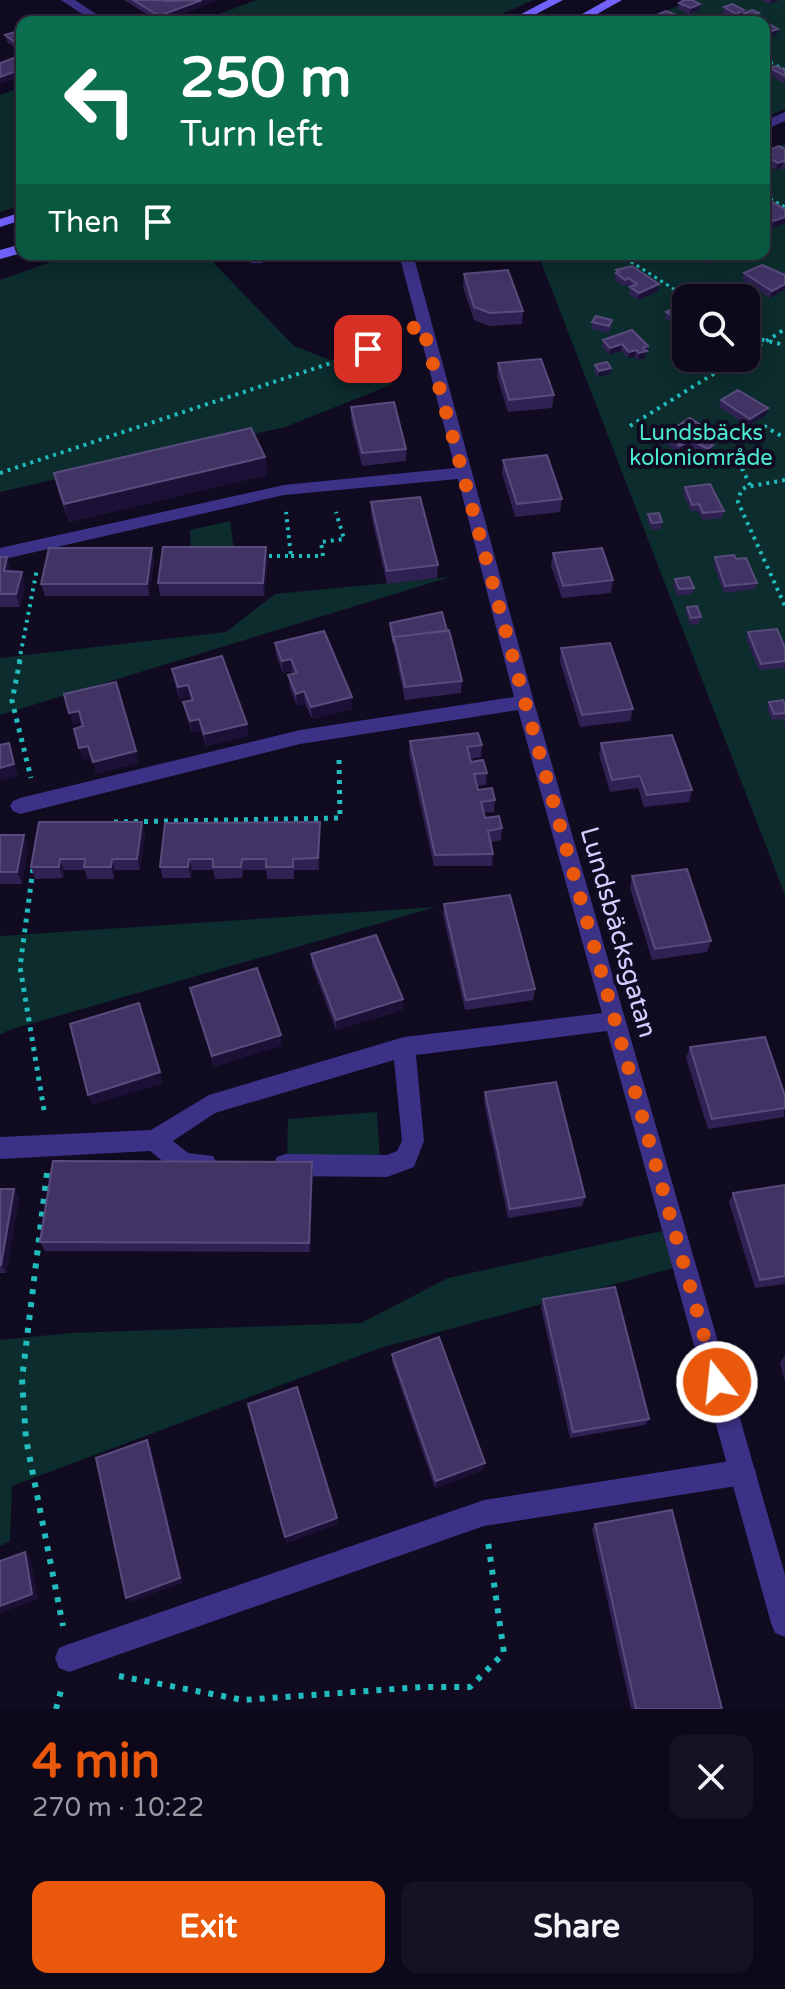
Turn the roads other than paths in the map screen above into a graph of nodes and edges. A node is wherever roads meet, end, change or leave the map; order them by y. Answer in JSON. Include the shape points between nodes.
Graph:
{"nodes":[{"id":1,"x":67,"y":0,"type":"edge"},
{"id":2,"x":557,"y":0,"type":"edge"},
{"id":3,"x":616,"y":0,"type":"edge"},
{"id":4,"x":92,"y":16,"type":"edge"},
{"id":5,"x":524,"y":16,"type":"edge"},
{"id":6,"x":585,"y":16,"type":"edge"},
{"id":7,"x":407,"y":260,"type":"edge"},
{"id":8,"x":462,"y":473,"type":"junction"},
{"id":9,"x":0,"y":554,"type":"edge"},
{"id":10,"x":525,"y":702,"type":"junction"},
{"id":11,"x":28,"y":803,"type":"road end"},
{"id":12,"x":614,"y":1021,"type":"junction"},
{"id":13,"x":404,"y":1047,"type":"junction"},
{"id":14,"x":154,"y":1140,"type":"junction"},
{"id":15,"x":0,"y":1148,"type":"edge"},
{"id":16,"x":228,"y":1165,"type":"edge"},
{"id":17,"x":258,"y":1165,"type":"edge"},
{"id":18,"x":743,"y":1472,"type":"junction"},
{"id":19,"x":785,"y":1623,"type":"edge"},
{"id":20,"x":69,"y":1658,"type":"road end"}],
"edges":[{"from":1,"to":4,"type":"street"},
{"from":2,"to":5,"type":"main road"},
{"from":3,"to":6,"type":"main road"},
{"from":7,"to":8,"type":"street","name":"Lundsbäcksgatan"},
{"from":8,"to":9,"type":"street","via":[[284,490]]},
{"from":8,"to":10,"type":"street","name":"Lundsbäcksgatan"},
{"from":10,"to":11,"type":"street","via":[[339,730]]},
{"from":10,"to":12,"type":"street","name":"Lundsbäcksgatan"},
{"from":12,"to":13,"type":"street"},
{"from":12,"to":18,"type":"street","name":"Lundsbäcksgatan"},
{"from":13,"to":14,"type":"street","via":[[209,1105]]},
{"from":13,"to":17,"type":"street","via":[[413,1141],[406,1159],[387,1166]]},
{"from":14,"to":15,"type":"street"},
{"from":14,"to":16,"type":"street","via":[[184,1164]]},
{"from":18,"to":19,"type":"street","name":"Lundsbäcksgatan"},
{"from":18,"to":20,"type":"street","via":[[484,1513]]}]}
